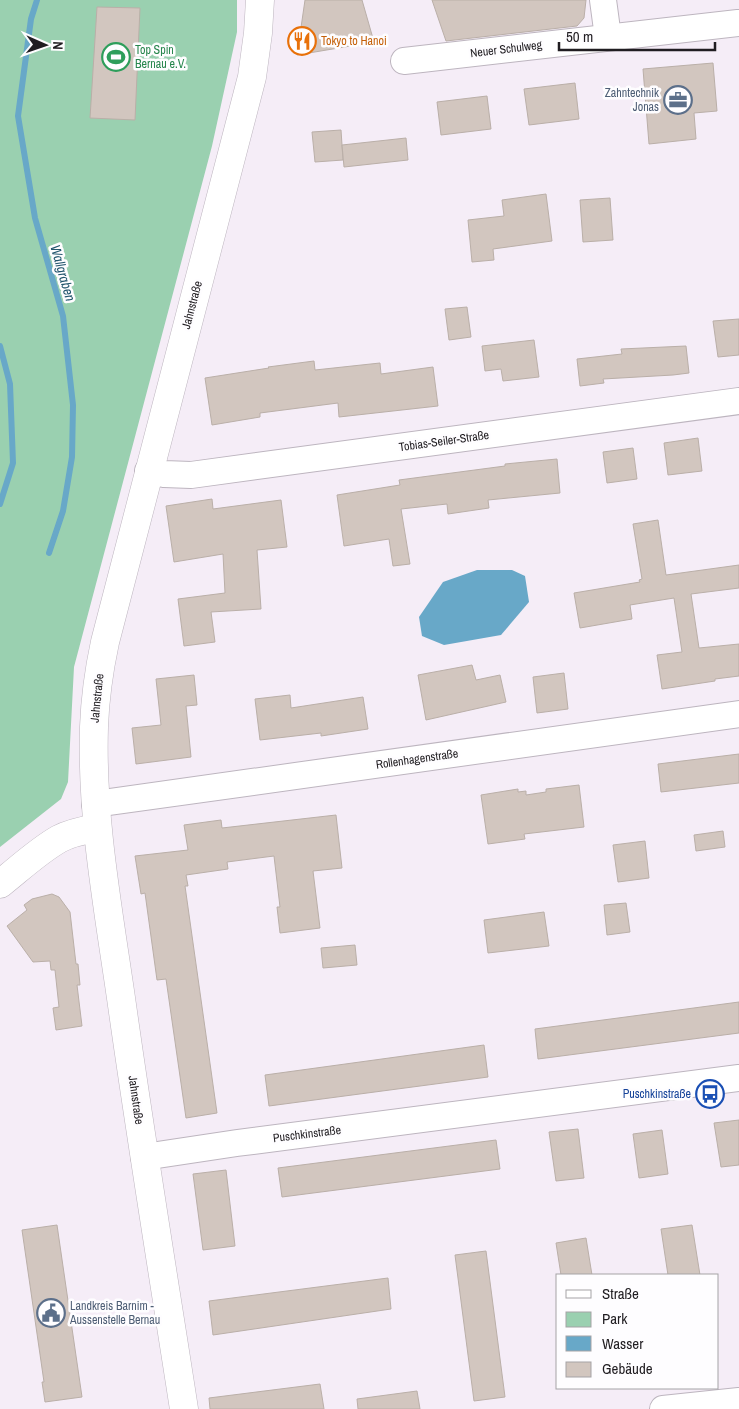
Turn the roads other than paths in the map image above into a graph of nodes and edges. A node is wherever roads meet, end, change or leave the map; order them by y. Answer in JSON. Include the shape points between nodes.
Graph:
{"nodes":[{"id":1,"x":260,"y":0,"type":"edge"},
{"id":2,"x":603,"y":0,"type":"edge"},
{"id":3,"x":738,"y":22,"type":"edge"},
{"id":4,"x":608,"y":37,"type":"junction"},
{"id":5,"x":404,"y":61,"type":"dead end"},
{"id":6,"x":739,"y":401,"type":"edge"},
{"id":7,"x":148,"y":471,"type":"junction"},
{"id":8,"x":739,"y":714,"type":"edge"},
{"id":9,"x":96,"y":816,"type":"junction"},
{"id":10,"x":0,"y":884,"type":"edge"},
{"id":11,"x":739,"y":1078,"type":"edge"},
{"id":12,"x":144,"y":1157,"type":"junction"},
{"id":13,"x":739,"y":1401,"type":"edge"},
{"id":14,"x":184,"y":1409,"type":"edge"},
{"id":15,"x":663,"y":1409,"type":"edge"}],
"edges":[{"from":1,"to":7,"type":"main road","name":"Jahnstraße","via":[[252,77]]},
{"from":2,"to":4,"type":"street"},
{"from":3,"to":4,"type":"street","name":"Neuer Schulweg"},
{"from":4,"to":5,"type":"street","name":"Neuer Schulweg"},
{"from":6,"to":7,"type":"street","name":"Tobias-Seiler-Straße","via":[[191,475]]},
{"from":7,"to":9,"type":"main road","name":"Jahnstraße","via":[[100,666],[94,726]]},
{"from":8,"to":9,"type":"street","name":"Rollenhagenstraße","via":[[158,795]]},
{"from":9,"to":10,"type":"main road","via":[[84,830],[60,838]]},
{"from":9,"to":12,"type":"main road","name":"Jahnstraße"},
{"from":11,"to":12,"type":"street","name":"Puschkinstraße"},
{"from":12,"to":14,"type":"main road","name":"Jahnstraße"},
{"from":13,"to":15,"type":"street"}]}
